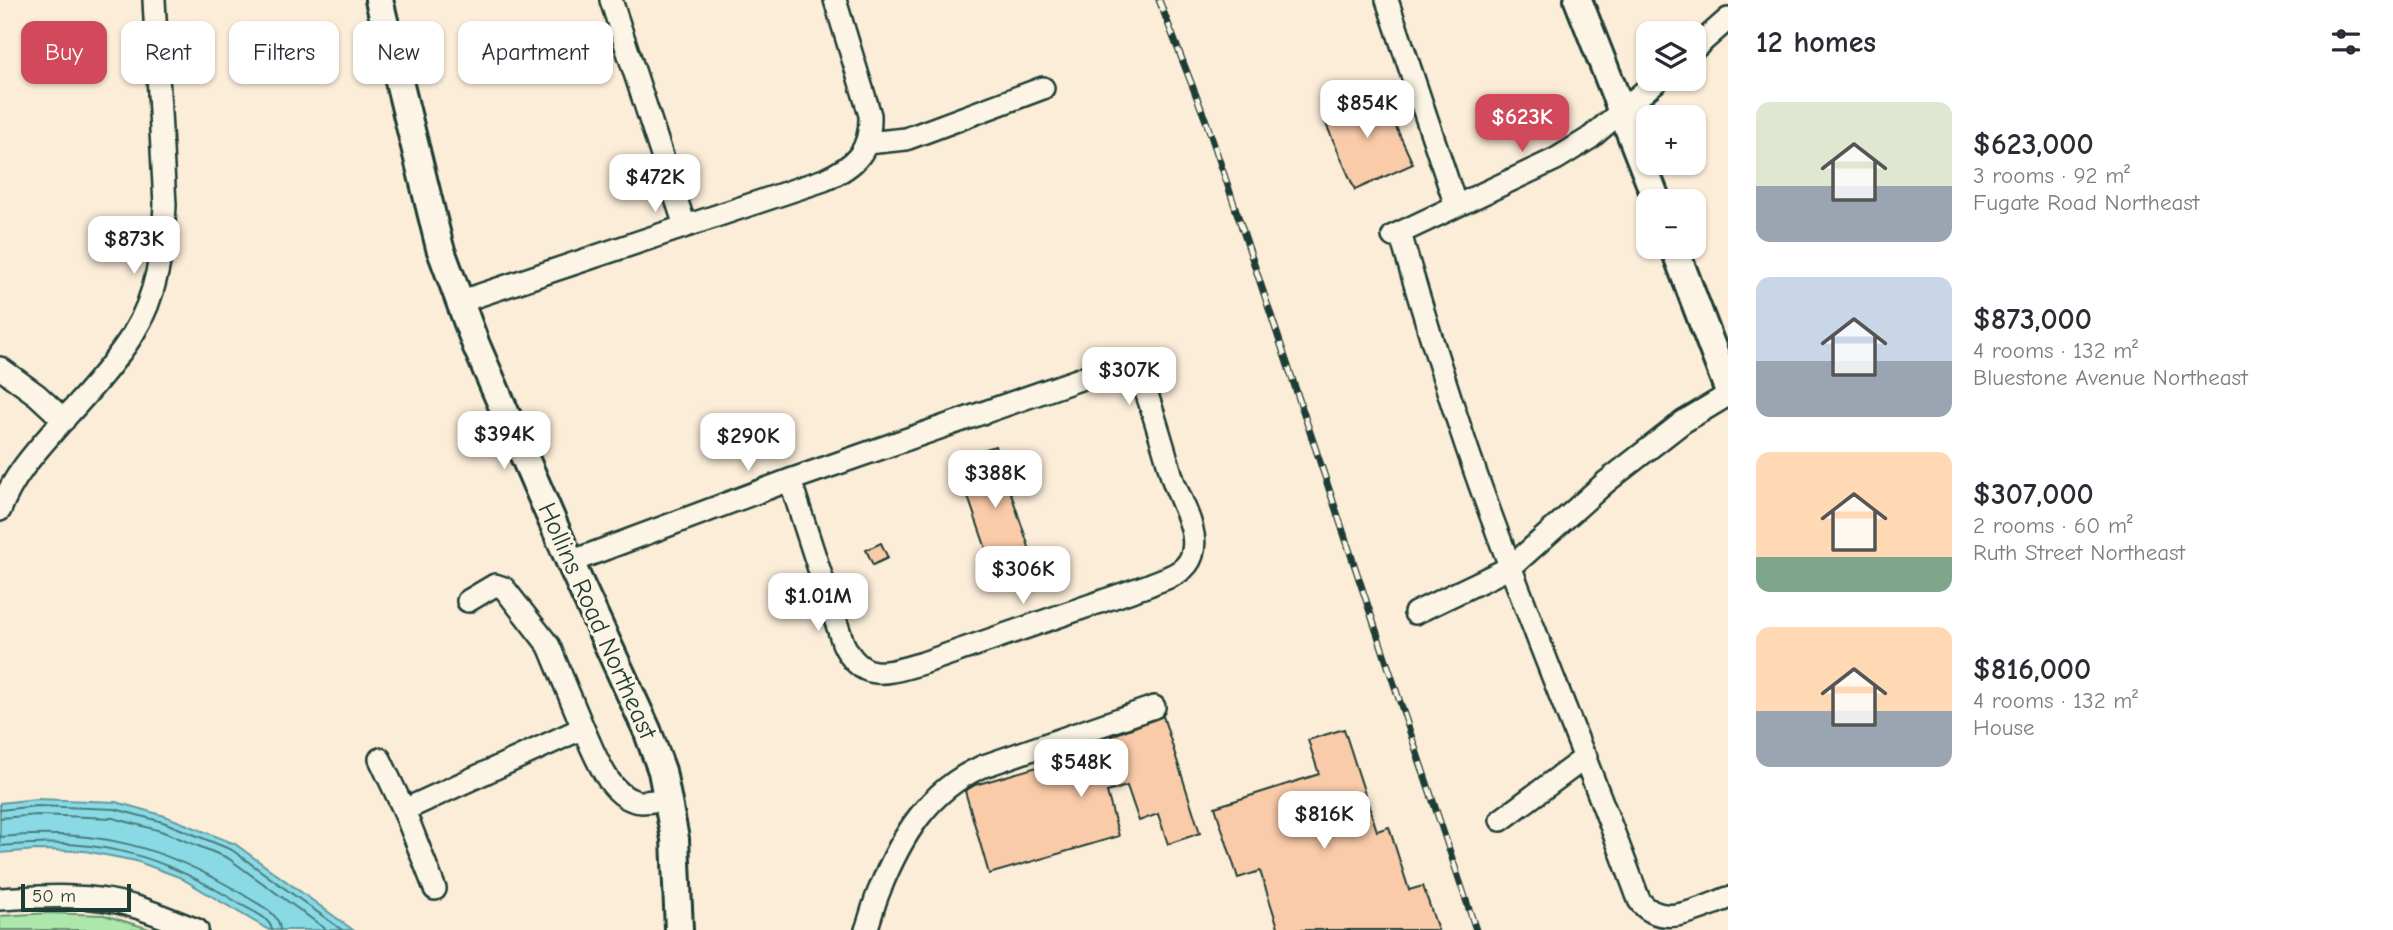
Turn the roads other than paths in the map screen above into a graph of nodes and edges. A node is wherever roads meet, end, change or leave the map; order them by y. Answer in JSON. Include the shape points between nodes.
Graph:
{"nodes":[{"id":1,"x":154,"y":0,"type":"edge"},
{"id":2,"x":379,"y":0,"type":"edge"},
{"id":3,"x":611,"y":0,"type":"edge"},
{"id":4,"x":835,"y":0,"type":"edge"},
{"id":5,"x":1387,"y":0,"type":"edge"},
{"id":6,"x":1578,"y":0,"type":"edge"},
{"id":7,"x":1728,"y":19,"type":"edge"},
{"id":8,"x":1706,"y":38,"type":"edge"},
{"id":9,"x":1043,"y":88,"type":"dead end"},
{"id":10,"x":1646,"y":91,"type":"edge"},
{"id":11,"x":1623,"y":112,"type":"junction"},
{"id":12,"x":867,"y":142,"type":"junction"},
{"id":13,"x":1652,"y":189,"type":"edge"},
{"id":14,"x":1457,"y":206,"type":"junction"},
{"id":15,"x":685,"y":226,"type":"junction"},
{"id":16,"x":1679,"y":259,"type":"edge"},
{"id":17,"x":458,"y":302,"type":"junction"},
{"id":18,"x":0,"y":368,"type":"edge"},
{"id":19,"x":1728,"y":389,"type":"edge"},
{"id":20,"x":1728,"y":395,"type":"edge"},
{"id":21,"x":64,"y":420,"type":"junction"},
{"id":22,"x":790,"y":480,"type":"junction"},
{"id":23,"x":0,"y":510,"type":"edge"},
{"id":24,"x":570,"y":562,"type":"junction"},
{"id":25,"x":1511,"y":568,"type":"junction"},
{"id":26,"x":468,"y":601,"type":"dead end"},
{"id":27,"x":1415,"y":613,"type":"dead end"},
{"id":28,"x":1154,"y":707,"type":"dead end"},
{"id":29,"x":583,"y":728,"type":"junction"},
{"id":30,"x":1586,"y":757,"type":"junction"},
{"id":31,"x":380,"y":759,"type":"dead end"},
{"id":32,"x":669,"y":799,"type":"junction"},
{"id":33,"x":404,"y":810,"type":"junction"},
{"id":34,"x":1501,"y":820,"type":"dead end"},
{"id":35,"x":436,"y":889,"type":"dead end"},
{"id":36,"x":1728,"y":898,"type":"edge"},
{"id":37,"x":0,"y":899,"type":"edge"},
{"id":38,"x":1643,"y":907,"type":"junction"},
{"id":39,"x":197,"y":930,"type":"edge"},
{"id":40,"x":679,"y":930,"type":"edge"},
{"id":41,"x":866,"y":930,"type":"edge"},
{"id":42,"x":1652,"y":930,"type":"edge"}],
"edges":[{"from":1,"to":21,"type":"street","via":[[165,205],[159,265],[133,334]]},
{"from":2,"to":17,"type":"main road","name":"Hollins Road Northeast","via":[[440,248]]},
{"from":3,"to":15,"type":"street"},
{"from":4,"to":12,"type":"street","via":[[870,115]]},
{"from":5,"to":14,"type":"street"},
{"from":6,"to":11,"type":"main road"},
{"from":7,"to":8,"type":"street"},
{"from":9,"to":12,"type":"street","via":[[906,139]]},
{"from":10,"to":11,"type":"street"},
{"from":11,"to":13,"type":"main road"},
{"from":11,"to":14,"type":"street","via":[[1556,159]]},
{"from":12,"to":15,"type":"street","via":[[841,173]]},
{"from":14,"to":25,"type":"street","via":[[1396,234]]},
{"from":15,"to":17,"type":"street"},
{"from":16,"to":19,"type":"main road"},
{"from":17,"to":24,"type":"main road","name":"Hollins Road Northeast"},
{"from":18,"to":21,"type":"street"},
{"from":20,"to":25,"type":"street","via":[[1683,422],[1616,475]]},
{"from":21,"to":23,"type":"street","via":[[17,476]]},
{"from":22,"to":22,"type":"street","via":[[843,643],[853,661],[875,673],[929,661],[1179,572],[1194,544],[1143,383],[1138,375],[1119,369]]},
{"from":22,"to":24,"type":"street"},
{"from":24,"to":32,"type":"main road","name":"Hollins Road Northeast","via":[[647,730]]},
{"from":25,"to":27,"type":"street"},
{"from":25,"to":30,"type":"street"},
{"from":26,"to":29,"type":"street","via":[[495,585],[503,588],[549,646]]},
{"from":28,"to":41,"type":"street","via":[[981,766],[945,788],[930,802],[892,860]]},
{"from":29,"to":32,"type":"street","via":[[602,770],[620,794],[639,802]]},
{"from":29,"to":33,"type":"street"},
{"from":30,"to":34,"type":"street"},
{"from":30,"to":38,"type":"street"},
{"from":31,"to":33,"type":"street"},
{"from":32,"to":40,"type":"main road","name":"Hollins Road Northeast"},
{"from":33,"to":35,"type":"street"},
{"from":36,"to":38,"type":"street","via":[[1675,918],[1663,919]]},
{"from":37,"to":39,"type":"street","via":[[108,900]]},
{"from":38,"to":42,"type":"street"}]}
